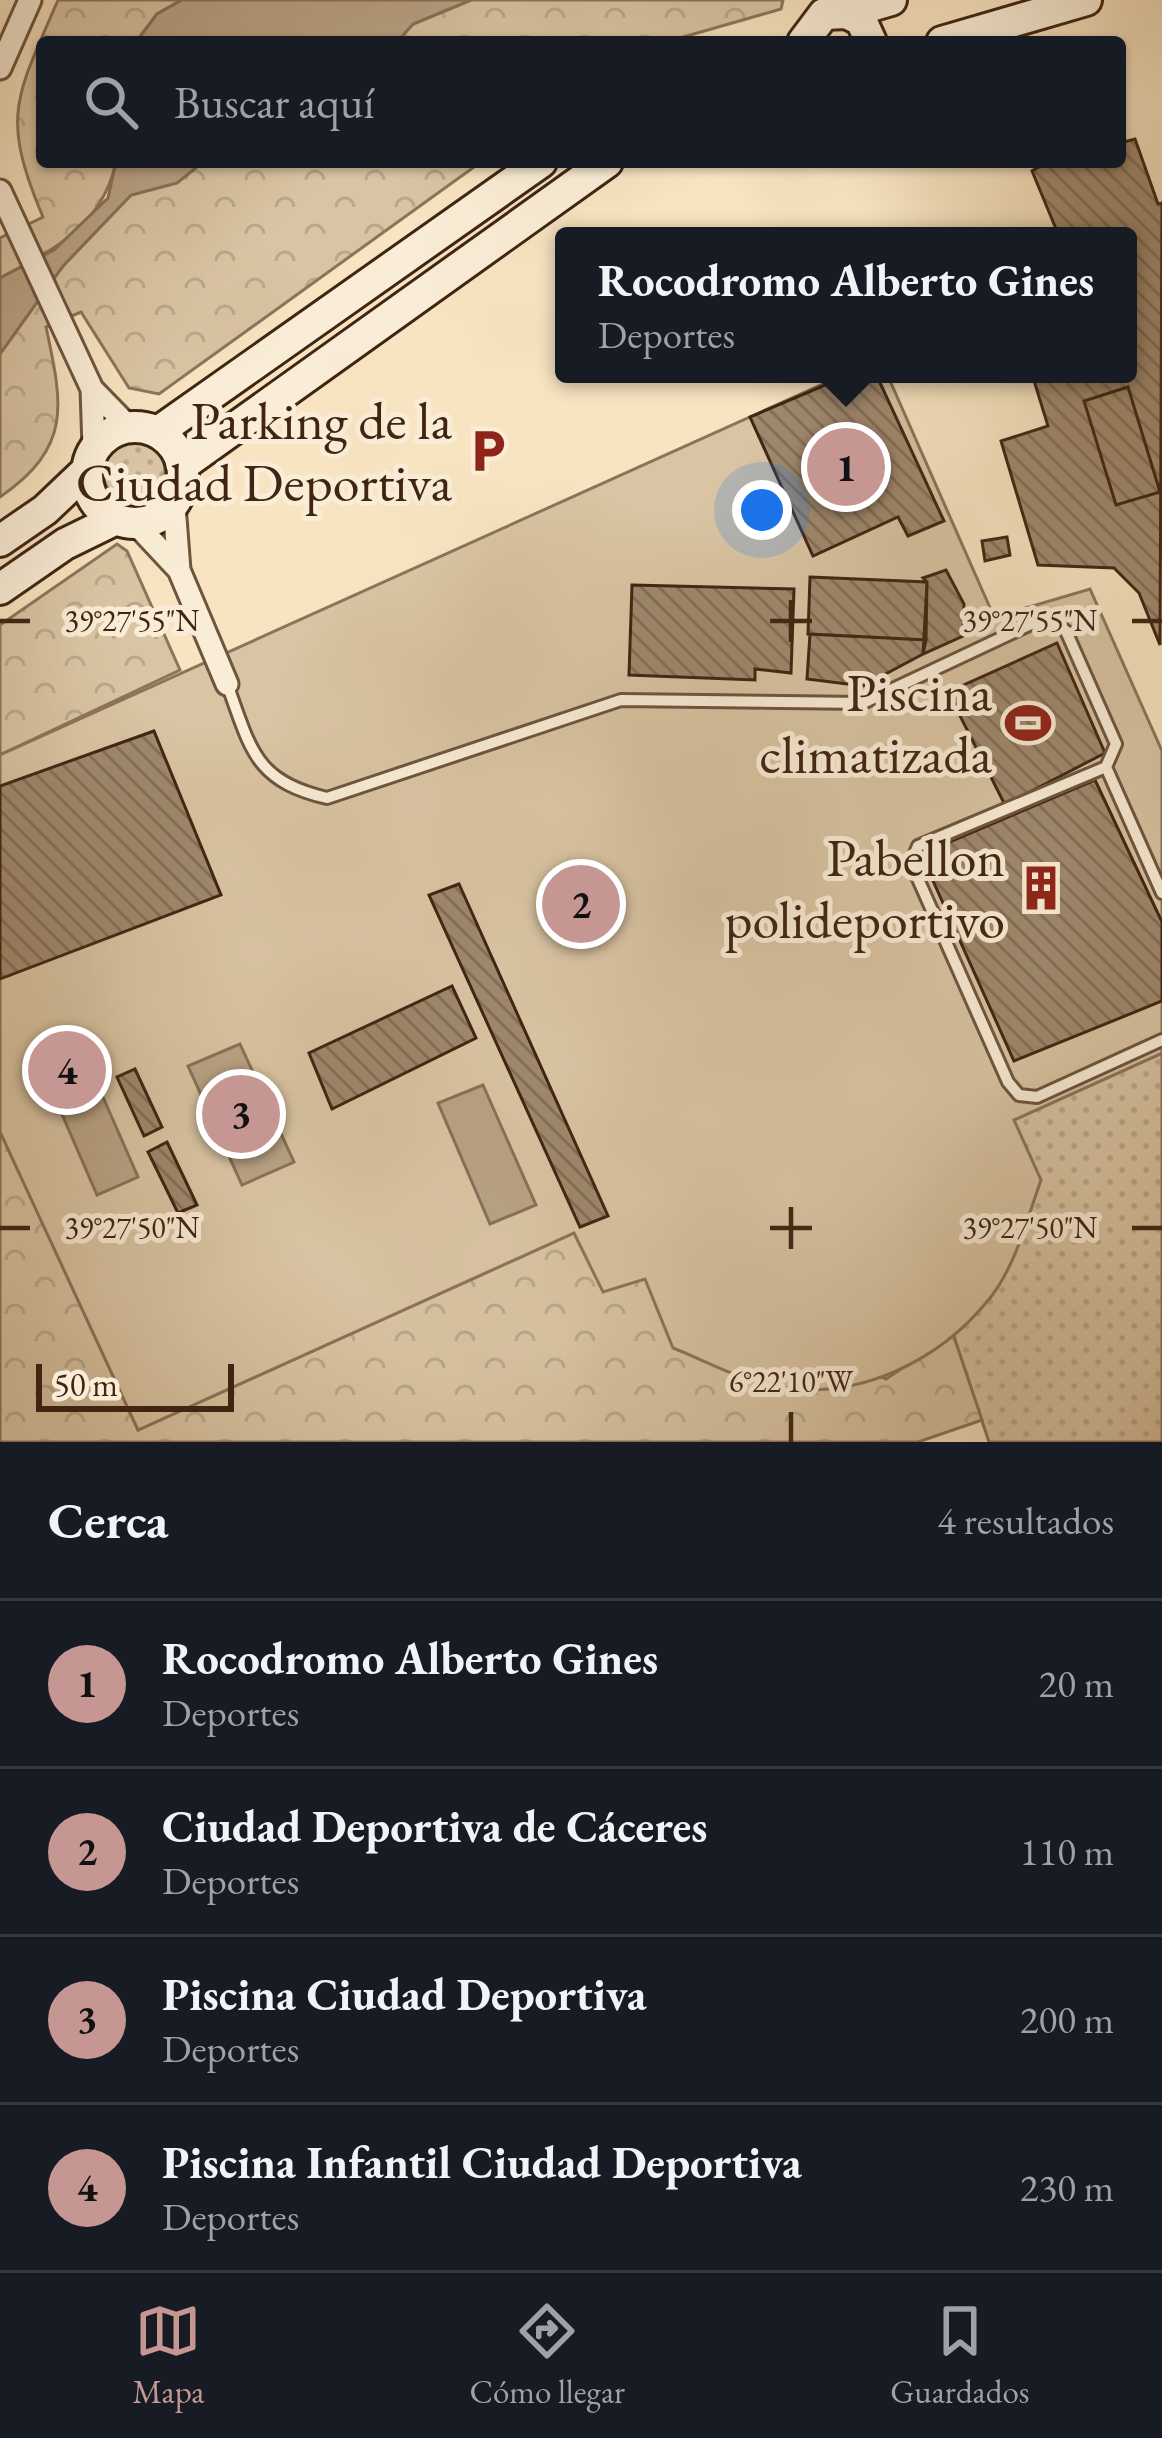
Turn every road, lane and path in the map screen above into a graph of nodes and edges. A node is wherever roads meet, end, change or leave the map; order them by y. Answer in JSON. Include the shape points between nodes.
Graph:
{"nodes":[{"id":1,"x":31,"y":0,"type":"edge"},
{"id":2,"x":891,"y":0,"type":"edge"},
{"id":3,"x":1086,"y":0,"type":"edge"},
{"id":4,"x":830,"y":9,"type":"edge"},
{"id":5,"x":808,"y":36,"type":"edge"},
{"id":6,"x":868,"y":36,"type":"edge"},
{"id":7,"x":963,"y":36,"type":"edge"},
{"id":8,"x":0,"y":68,"type":"edge"},
{"id":9,"x":533,"y":168,"type":"edge"},
{"id":10,"x":599,"y":168,"type":"edge"},
{"id":11,"x":3,"y":197,"type":"edge"},
{"id":12,"x":92,"y":389,"type":"junction"},
{"id":13,"x":144,"y":429,"type":"junction"},
{"id":14,"x":90,"y":459,"type":"junction"},
{"id":15,"x":183,"y":465,"type":"junction"},
{"id":16,"x":174,"y":505,"type":"junction"},
{"id":17,"x":125,"y":522,"type":"junction"},
{"id":18,"x":0,"y":542,"type":"edge"},
{"id":19,"x":179,"y":570,"type":"junction"},
{"id":20,"x":0,"y":589,"type":"edge"},
{"id":21,"x":227,"y":684,"type":"joint"},
{"id":22,"x":1106,"y":767,"type":"junction"},
{"id":23,"x":1162,"y":893,"type":"edge"},
{"id":24,"x":1162,"y":1040,"type":"edge"}],
"edges":[{"from":1,"to":8,"type":"street"},
{"from":2,"to":4,"type":"main road"},
{"from":3,"to":7,"type":"main road"},
{"from":4,"to":5,"type":"main road"},
{"from":4,"to":6,"type":"main road","via":[[861,20]]},
{"from":9,"to":13,"type":"main road"},
{"from":10,"to":15,"type":"main road"},
{"from":11,"to":12,"type":"street"},
{"from":12,"to":13,"type":"street"},
{"from":12,"to":14,"type":"street"},
{"from":13,"to":14,"type":"main road","via":[[110,434]]},
{"from":13,"to":15,"type":"main road","via":[[174,446]]},
{"from":14,"to":17,"type":"main road","via":[[92,500]]},
{"from":14,"to":18,"type":"main road","via":[[45,510]]},
{"from":15,"to":16,"type":"main road"},
{"from":16,"to":17,"type":"main road","via":[[158,519]]},
{"from":16,"to":19,"type":"street"},
{"from":17,"to":19,"type":"street"},
{"from":17,"to":20,"type":"main road","via":[[65,544]]},
{"from":19,"to":21,"type":"street"},
{"from":21,"to":22,"type":"lane","via":[[253,752],[285,788],[327,798],[621,700],[863,703],[1052,621],[1066,632],[1116,744]]},
{"from":22,"to":23,"type":"lane"},
{"from":22,"to":24,"type":"lane","via":[[918,846],[911,863],[1019,1095],[1037,1096]]}]}
